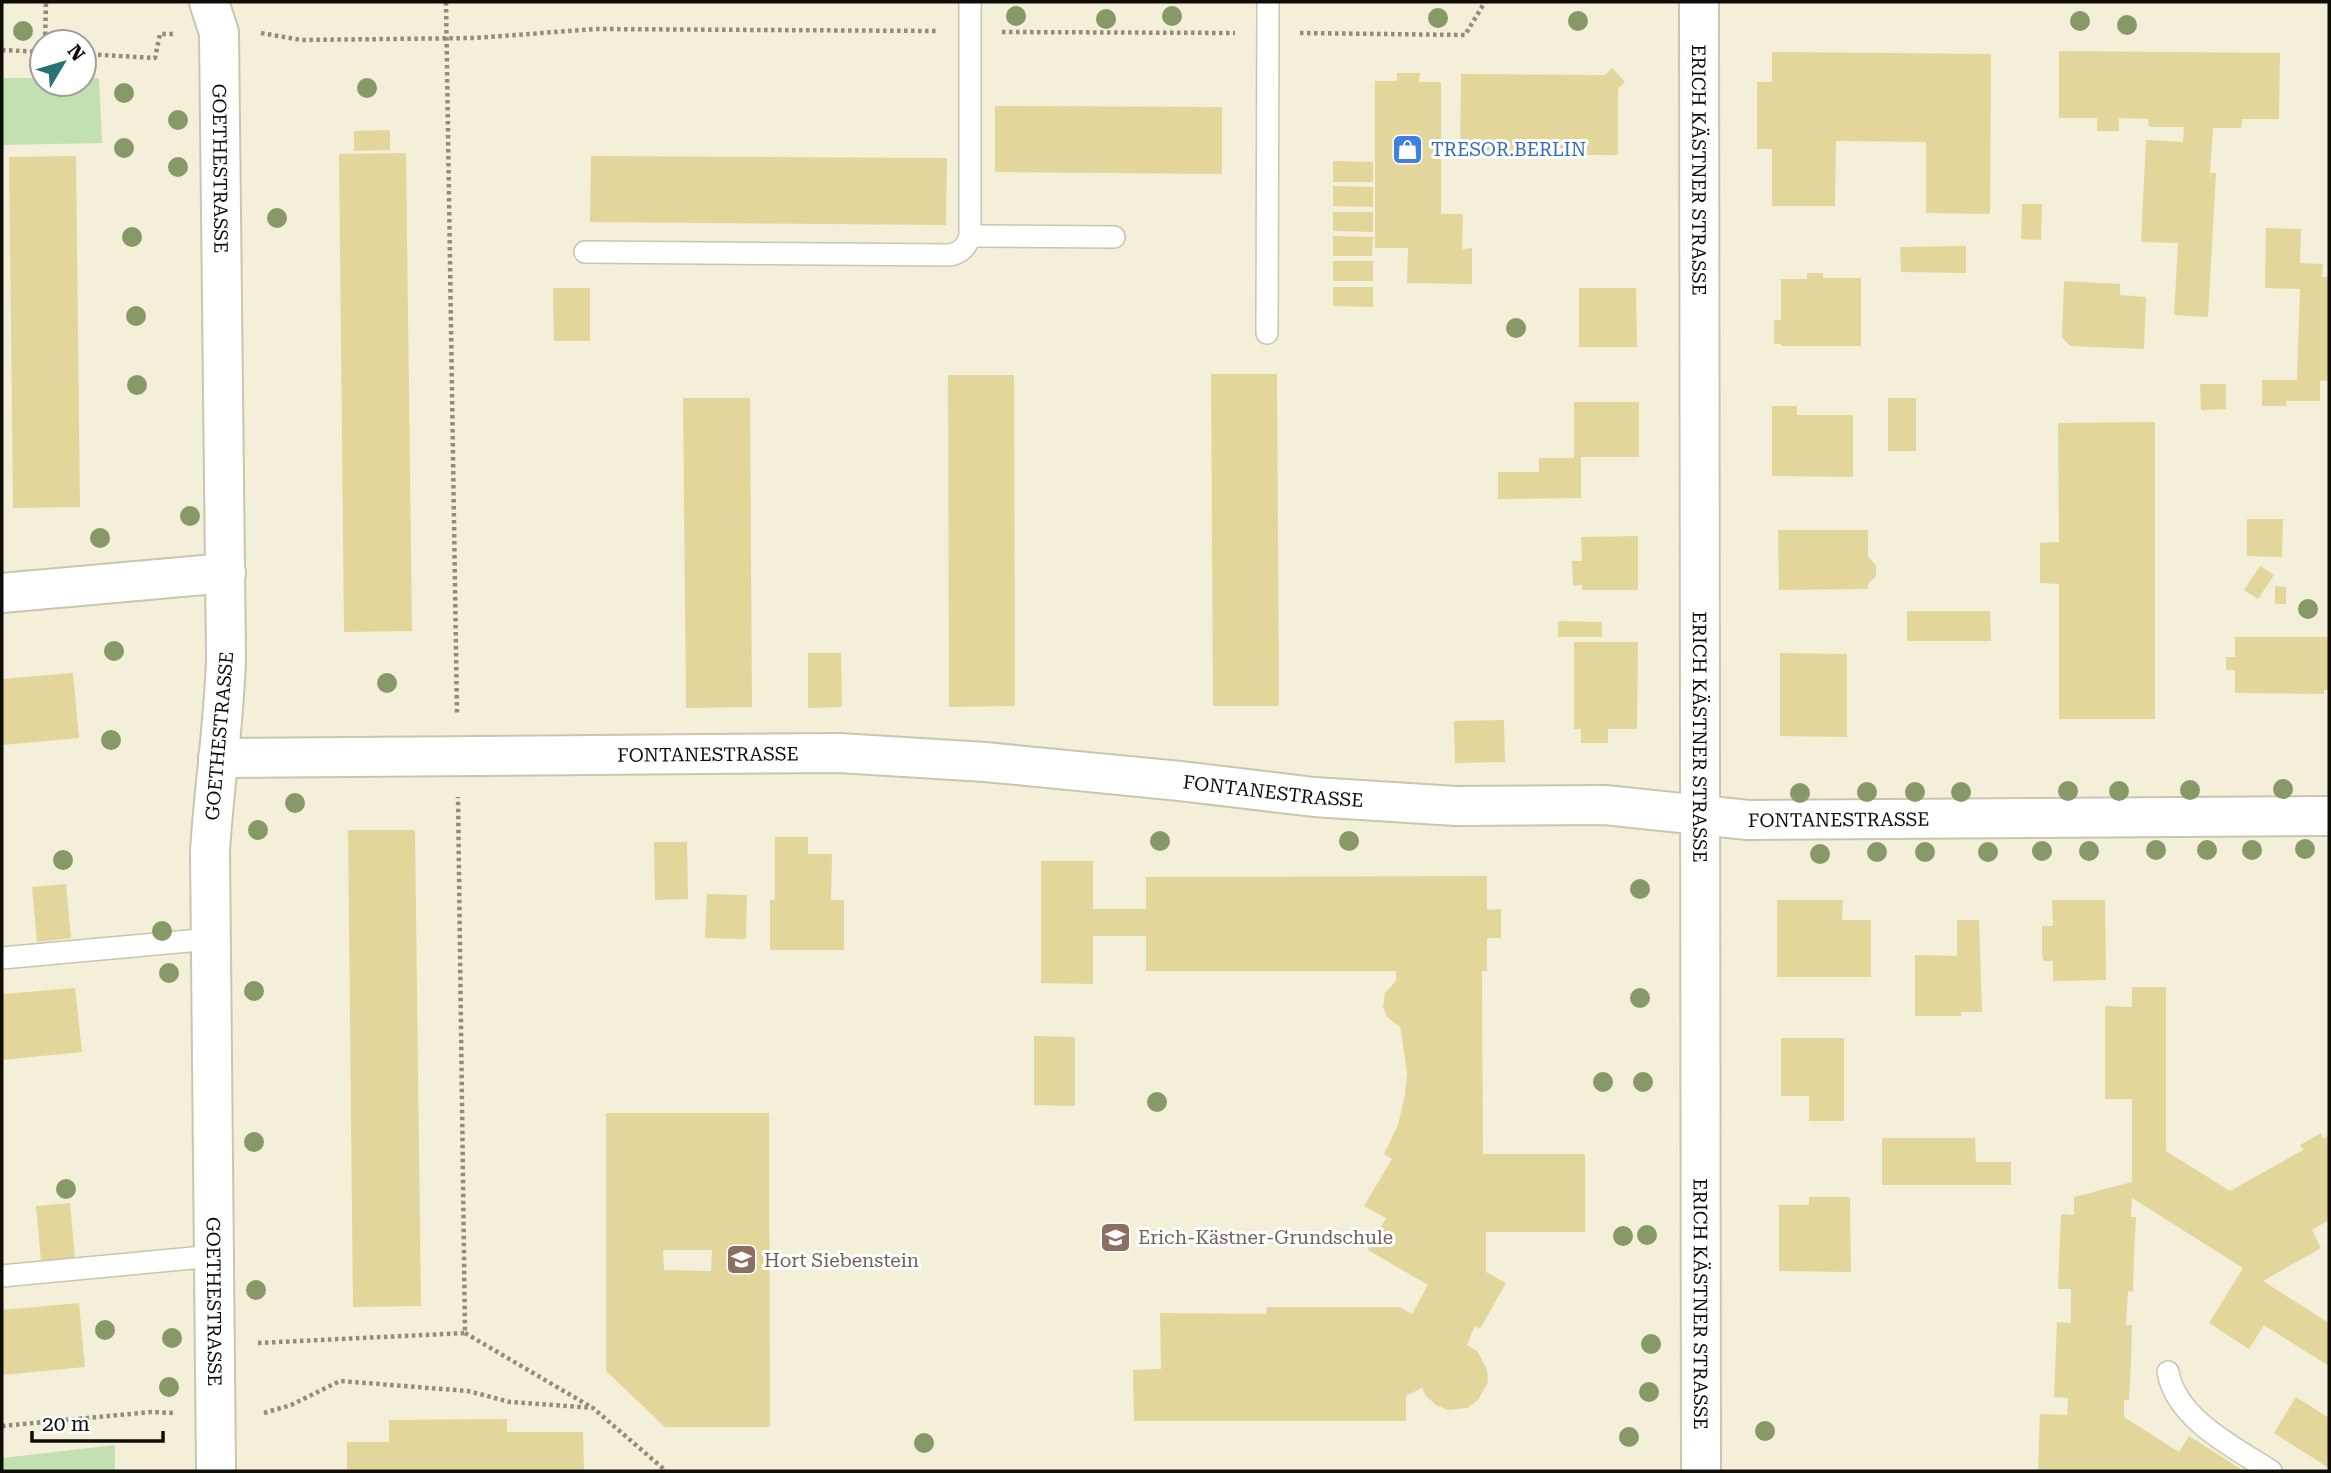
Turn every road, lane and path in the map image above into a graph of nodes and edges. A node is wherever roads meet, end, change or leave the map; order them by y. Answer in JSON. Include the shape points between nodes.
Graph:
{"nodes":[{"id":1,"x":46,"y":2,"type":"edge"},
{"id":2,"x":971,"y":2,"type":"edge"},
{"id":3,"x":1268,"y":2,"type":"edge"},
{"id":4,"x":1485,"y":2,"type":"edge"},
{"id":5,"x":1699,"y":2,"type":"edge"},
{"id":6,"x":214,"y":17,"type":"edge"},
{"id":7,"x":45,"y":28,"type":"edge"},
{"id":8,"x":970,"y":31,"type":"junction"},
{"id":9,"x":1267,"y":33,"type":"junction"},
{"id":10,"x":2,"y":50,"type":"edge"},
{"id":11,"x":28,"y":51,"type":"edge"},
{"id":12,"x":98,"y":55,"type":"edge"},
{"id":13,"x":970,"y":236,"type":"junction"},
{"id":14,"x":1115,"y":237,"type":"dead end"},
{"id":15,"x":585,"y":252,"type":"dead end"},
{"id":16,"x":1268,"y":333,"type":"dead end"},
{"id":17,"x":226,"y":573,"type":"junction"},
{"id":18,"x":2,"y":593,"type":"edge"},
{"id":19,"x":218,"y":758,"type":"junction"},
{"id":20,"x":1700,"y":815,"type":"junction"},
{"id":21,"x":2329,"y":816,"type":"edge"},
{"id":22,"x":211,"y":939,"type":"junction"},
{"id":23,"x":2,"y":958,"type":"edge"},
{"id":24,"x":214,"y":1256,"type":"junction"},
{"id":25,"x":2,"y":1276,"type":"edge"},
{"id":26,"x":465,"y":1333,"type":"dead end"},
{"id":27,"x":2168,"y":1372,"type":"dead end"},
{"id":28,"x":593,"y":1408,"type":"junction"},
{"id":29,"x":185,"y":1413,"type":"dead end"},
{"id":30,"x":264,"y":1413,"type":"dead end"},
{"id":31,"x":2,"y":1426,"type":"edge"},
{"id":32,"x":216,"y":1471,"type":"edge"},
{"id":33,"x":666,"y":1471,"type":"edge"},
{"id":34,"x":1701,"y":1471,"type":"edge"},
{"id":35,"x":2272,"y":1471,"type":"edge"}],
"edges":[{"from":1,"to":7,"type":"path"},
{"from":2,"to":8,"type":"lane"},
{"from":3,"to":9,"type":"lane"},
{"from":4,"to":9,"type":"path","via":[[1465,35]]},
{"from":5,"to":20,"type":"street","name":"ERICH KÄSTNER STRASSE"},
{"from":6,"to":8,"type":"path","via":[[257,32],[301,40],[474,38],[596,29]]},
{"from":6,"to":12,"type":"path","via":[[160,34],[155,58]]},
{"from":6,"to":17,"type":"street","name":"GOETHESTRASSE"},
{"from":8,"to":9,"type":"path"},
{"from":8,"to":13,"type":"lane"},
{"from":9,"to":16,"type":"lane"},
{"from":10,"to":11,"type":"path"},
{"from":13,"to":14,"type":"lane"},
{"from":13,"to":15,"type":"lane","via":[[964,248],[951,255]]},
{"from":17,"to":18,"type":"street"},
{"from":17,"to":19,"type":"street","name":"GOETHESTRASSE","via":[[225,694]]},
{"from":19,"to":20,"type":"street","name":"FONTANESTRASSE","via":[[839,753],[985,762],[1314,797],[1456,806],[1605,805]]},
{"from":19,"to":22,"type":"street","name":"GOETHESTRASSE","via":[[210,851]]},
{"from":20,"to":21,"type":"street","name":"FONTANESTRASSE","via":[[1748,820]]},
{"from":20,"to":34,"type":"street","name":"ERICH KÄSTNER STRASSE"},
{"from":22,"to":23,"type":"lane"},
{"from":22,"to":24,"type":"street","name":"GOETHESTRASSE"},
{"from":24,"to":25,"type":"lane"},
{"from":24,"to":32,"type":"street","name":"GOETHESTRASSE"},
{"from":26,"to":28,"type":"path"},
{"from":27,"to":35,"type":"lane","via":[[2171,1385],[2197,1419]]},
{"from":28,"to":30,"type":"path","via":[[510,1402],[468,1391],[340,1381]]},
{"from":28,"to":33,"type":"path"},
{"from":29,"to":31,"type":"path"}]}
